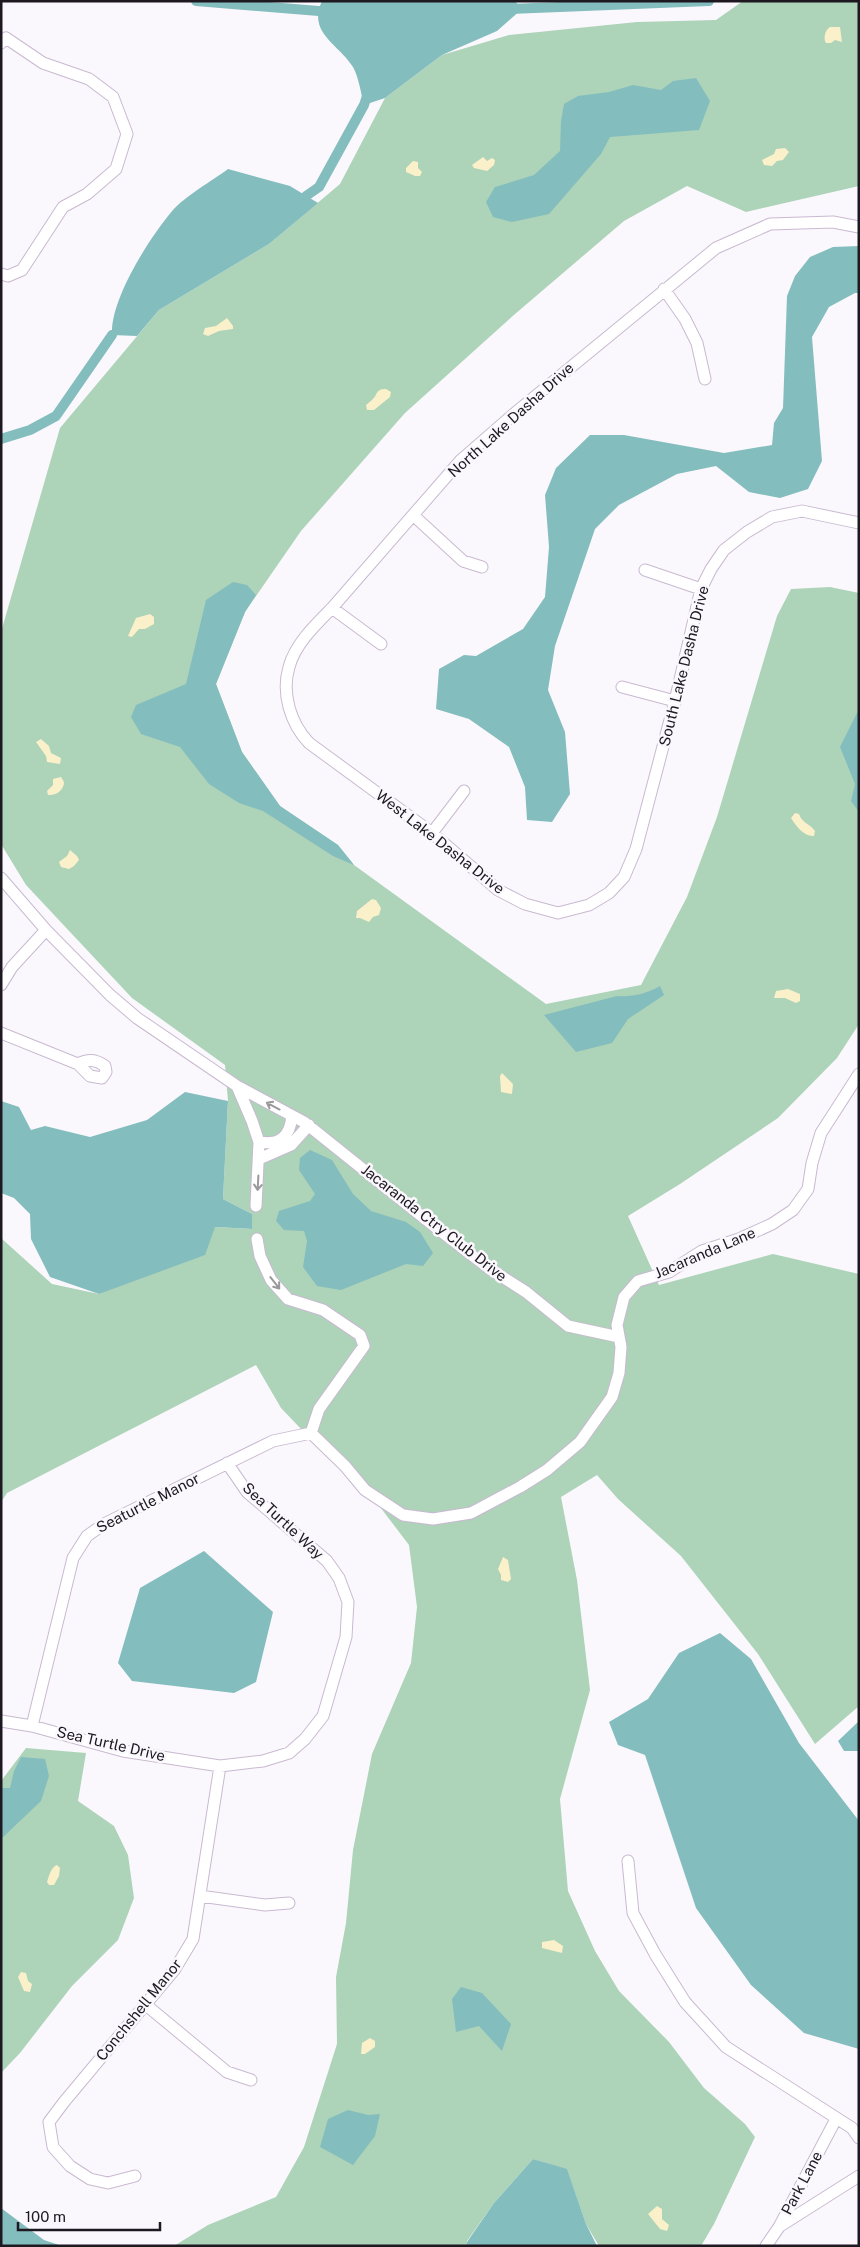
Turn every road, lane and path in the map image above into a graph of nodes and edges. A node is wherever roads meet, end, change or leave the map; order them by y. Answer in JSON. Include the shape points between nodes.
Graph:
{"nodes":[{"id":1,"x":1,"y":43,"type":"edge"},
{"id":2,"x":859,"y":228,"type":"edge"},
{"id":3,"x":1,"y":274,"type":"edge"},
{"id":4,"x":664,"y":289,"type":"junction"},
{"id":5,"x":705,"y":378,"type":"dead end"},
{"id":6,"x":413,"y":515,"type":"junction"},
{"id":7,"x":859,"y":524,"type":"edge"},
{"id":8,"x":482,"y":567,"type":"dead end"},
{"id":9,"x":645,"y":570,"type":"dead end"},
{"id":10,"x":701,"y":589,"type":"junction"},
{"id":11,"x":332,"y":608,"type":"junction"},
{"id":12,"x":381,"y":644,"type":"dead end"},
{"id":13,"x":622,"y":687,"type":"dead end"},
{"id":14,"x":676,"y":701,"type":"junction"},
{"id":15,"x":309,"y":744,"type":"joint"},
{"id":16,"x":464,"y":791,"type":"dead end"},
{"id":17,"x":432,"y":833,"type":"junction"},
{"id":18,"x":1,"y":878,"type":"edge"},
{"id":19,"x":609,"y":894,"type":"joint"},
{"id":20,"x":46,"y":930,"type":"junction"},
{"id":21,"x":1,"y":985,"type":"edge"},
{"id":22,"x":1,"y":1032,"type":"edge"},
{"id":23,"x":78,"y":1064,"type":"dead end"},
{"id":24,"x":859,"y":1074,"type":"edge"},
{"id":25,"x":237,"y":1086,"type":"junction"},
{"id":26,"x":292,"y":1116,"type":"junction"},
{"id":27,"x":309,"y":1125,"type":"junction"},
{"id":28,"x":259,"y":1142,"type":"junction"},
{"id":29,"x":259,"y":1159,"type":"junction"},
{"id":30,"x":256,"y":1206,"type":"dead end"},
{"id":31,"x":257,"y":1238,"type":"dead end"},
{"id":32,"x":619,"y":1337,"type":"junction"},
{"id":33,"x":311,"y":1433,"type":"junction"},
{"id":34,"x":228,"y":1463,"type":"junction"},
{"id":35,"x":1,"y":1721,"type":"edge"},
{"id":36,"x":32,"y":1726,"type":"junction"},
{"id":37,"x":220,"y":1766,"type":"junction"},
{"id":38,"x":628,"y":1861,"type":"dead end"},
{"id":39,"x":200,"y":1896,"type":"junction"},
{"id":40,"x":289,"y":1903,"type":"dead end"},
{"id":41,"x":146,"y":2005,"type":"junction"},
{"id":42,"x":251,"y":2080,"type":"dead end"},
{"id":43,"x":836,"y":2119,"type":"junction"},
{"id":44,"x":859,"y":2138,"type":"edge"},
{"id":45,"x":135,"y":2176,"type":"dead end"},
{"id":46,"x":859,"y":2176,"type":"edge"},
{"id":47,"x":779,"y":2228,"type":"junction"},
{"id":48,"x":766,"y":2246,"type":"edge"}],
"edges":[{"from":1,"to":3,"type":"street","via":[[6,38],[43,63],[89,79],[113,97],[127,134],[116,169],[88,194],[63,207],[22,270],[8,276]]},
{"from":2,"to":4,"type":"street","name":"North Lake Dasha Drive","via":[[833,222],[770,224],[716,248]]},
{"from":4,"to":5,"type":"street","via":[[697,342]]},
{"from":4,"to":6,"type":"street","name":"North Lake Dasha Drive","via":[[460,461]]},
{"from":6,"to":8,"type":"street","via":[[463,560]]},
{"from":6,"to":11,"type":"street","name":"North Lake Dasha Drive"},
{"from":7,"to":10,"type":"street","name":"South Lake Dasha Drive","via":[[802,511],[772,517],[724,550]]},
{"from":9,"to":10,"type":"street"},
{"from":10,"to":14,"type":"street","name":"South Lake Dasha Drive"},
{"from":11,"to":12,"type":"street"},
{"from":11,"to":15,"type":"street","name":"North Lake Dasha Drive","via":[[314,625],[289,667],[288,705],[292,720]]},
{"from":13,"to":14,"type":"street"},
{"from":14,"to":19,"type":"street","name":"South Lake Dasha Drive","via":[[636,850],[624,877]]},
{"from":15,"to":17,"type":"street","name":"West Lake Dasha Drive"},
{"from":16,"to":17,"type":"street"},
{"from":17,"to":19,"type":"street","name":"West Lake Dasha Drive","via":[[498,890],[525,904],[558,913],[589,905]]},
{"from":18,"to":20,"type":"street"},
{"from":20,"to":21,"type":"street","via":[[12,966]]},
{"from":20,"to":25,"type":"street","via":[[137,1018]]},
{"from":22,"to":23,"type":"street"},
{"from":24,"to":32,"type":"street","name":"Jacaranda Lane","via":[[821,1133],[808,1189],[793,1210],[740,1239],[702,1251],[669,1272],[638,1280],[624,1297],[618,1319]]},
{"from":26,"to":25,"type":"street","name":"Jacaranda Ctry Club Drive","one_way":true},
{"from":25,"to":28,"type":"street"},
{"from":26,"to":27,"type":"street","name":"Jacaranda Ctry Club Drive"},
{"from":26,"to":28,"type":"street","via":[[286,1137],[270,1144]]},
{"from":27,"to":29,"type":"street","via":[[291,1145]]},
{"from":27,"to":32,"type":"street","name":"Jacaranda Ctry Club Drive","via":[[434,1226],[568,1326]]},
{"from":28,"to":29,"type":"street"},
{"from":29,"to":30,"type":"street","one_way":true},
{"from":31,"to":33,"type":"street","one_way":true,"via":[[260,1256],[271,1280],[288,1299],[323,1310],[360,1336],[364,1346],[319,1409]]},
{"from":32,"to":33,"type":"street","name":"Jacaranda Lane","via":[[619,1373],[612,1397],[580,1442],[547,1470],[510,1494],[471,1513],[433,1519],[403,1515],[366,1490]]},
{"from":33,"to":34,"type":"street","name":"Seaturtle Manor","via":[[273,1441]]},
{"from":34,"to":36,"type":"street","name":"Seaturtle Manor","via":[[104,1524],[87,1536],[73,1558]]},
{"from":34,"to":37,"type":"street","name":"Sea Turtle Way","via":[[248,1492],[327,1561],[339,1578],[348,1602],[346,1637],[323,1716],[289,1753],[263,1761]]},
{"from":35,"to":36,"type":"street","name":"Sea Turtle Drive"},
{"from":36,"to":37,"type":"street","name":"Sea Turtle Drive","via":[[123,1750]]},
{"from":37,"to":39,"type":"street","name":"Conchshell Manor"},
{"from":38,"to":43,"type":"street","via":[[633,1913],[685,2002],[726,2047]]},
{"from":39,"to":40,"type":"street","via":[[265,1905]]},
{"from":39,"to":41,"type":"street","name":"Conchshell Manor","via":[[193,1939],[175,1969]]},
{"from":41,"to":42,"type":"street","via":[[227,2072]]},
{"from":41,"to":45,"type":"street","name":"Conchshell Manor","via":[[49,2122],[53,2147],[70,2166],[90,2179],[108,2183]]},
{"from":43,"to":44,"type":"street","via":[[852,2128]]},
{"from":43,"to":47,"type":"street","name":"Park Lane"},
{"from":46,"to":47,"type":"street"},
{"from":47,"to":48,"type":"street","name":"Park Lane"}]}
